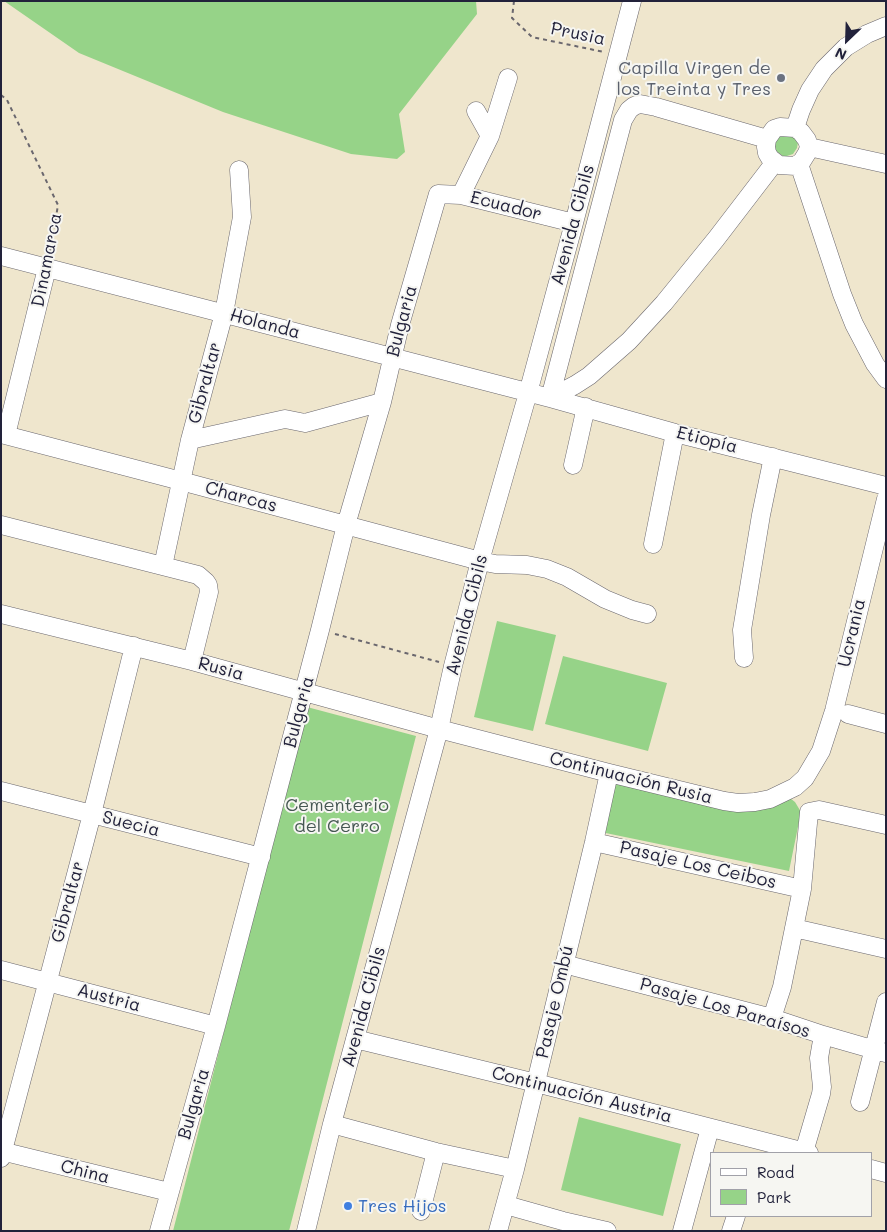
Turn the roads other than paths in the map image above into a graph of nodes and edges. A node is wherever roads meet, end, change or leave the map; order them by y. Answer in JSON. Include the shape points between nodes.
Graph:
{"nodes":[{"id":1,"x":632,"y":1,"type":"edge"},
{"id":2,"x":886,"y":26,"type":"edge"},
{"id":3,"x":508,"y":78,"type":"dead end"},
{"id":4,"x":476,"y":111,"type":"dead end"},
{"id":5,"x":795,"y":128,"type":"junction"},
{"id":6,"x":490,"y":136,"type":"junction"},
{"id":7,"x":767,"y":138,"type":"junction"},
{"id":8,"x":809,"y":147,"type":"junction"},
{"id":9,"x":775,"y":162,"type":"junction"},
{"id":10,"x":799,"y":164,"type":"junction"},
{"id":11,"x":886,"y":164,"type":"edge"},
{"id":12,"x":239,"y":170,"type":"dead end"},
{"id":13,"x":438,"y":194,"type":"joint"},
{"id":14,"x":461,"y":196,"type":"junction"},
{"id":15,"x":574,"y":223,"type":"junction"},
{"id":16,"x":1,"y":256,"type":"edge"},
{"id":17,"x":47,"y":268,"type":"junction"},
{"id":18,"x":224,"y":313,"type":"junction"},
{"id":19,"x":393,"y":357,"type":"junction"},
{"id":20,"x":886,"y":379,"type":"edge"},
{"id":21,"x":528,"y":393,"type":"junction"},
{"id":22,"x":550,"y":398,"type":"junction"},
{"id":23,"x":382,"y":402,"type":"junction"},
{"id":24,"x":586,"y":408,"type":"junction"},
{"id":25,"x":676,"y":433,"type":"junction"},
{"id":26,"x":4,"y":435,"type":"edge"},
{"id":27,"x":190,"y":440,"type":"junction"},
{"id":28,"x":774,"y":457,"type":"junction"},
{"id":29,"x":573,"y":465,"type":"dead end"},
{"id":30,"x":181,"y":481,"type":"junction"},
{"id":31,"x":886,"y":486,"type":"edge"},
{"id":32,"x":886,"y":499,"type":"edge"},
{"id":33,"x":346,"y":524,"type":"junction"},
{"id":34,"x":1,"y":526,"type":"edge"},
{"id":35,"x":653,"y":544,"type":"dead end"},
{"id":36,"x":480,"y":561,"type":"junction"},
{"id":37,"x":163,"y":566,"type":"junction"},
{"id":38,"x":1,"y":614,"type":"edge"},
{"id":39,"x":647,"y":614,"type":"dead end"},
{"id":40,"x":134,"y":646,"type":"junction"},
{"id":41,"x":744,"y":658,"type":"dead end"},
{"id":42,"x":192,"y":661,"type":"junction"},
{"id":43,"x":304,"y":692,"type":"junction"},
{"id":44,"x":848,"y":714,"type":"dead end"},
{"id":45,"x":886,"y":724,"type":"edge"},
{"id":46,"x":439,"y":729,"type":"junction"},
{"id":47,"x":813,"y":764,"type":"joint"},
{"id":48,"x":609,"y":773,"type":"junction"},
{"id":49,"x":795,"y":787,"type":"junction"},
{"id":50,"x":1,"y":791,"type":"edge"},
{"id":51,"x":809,"y":812,"type":"junction"},
{"id":52,"x":92,"y":814,"type":"junction"},
{"id":53,"x":886,"y":825,"type":"edge"},
{"id":54,"x":594,"y":842,"type":"junction"},
{"id":55,"x":261,"y":857,"type":"junction"},
{"id":56,"x":802,"y":889,"type":"junction"},
{"id":57,"x":794,"y":928,"type":"junction"},
{"id":58,"x":886,"y":949,"type":"edge"},
{"id":59,"x":564,"y":964,"type":"junction"},
{"id":60,"x":1,"y":970,"type":"edge"},
{"id":61,"x":47,"y":982,"type":"junction"},
{"id":62,"x":886,"y":1002,"type":"edge"},
{"id":63,"x":772,"y":1018,"type":"junction"},
{"id":64,"x":216,"y":1026,"type":"junction"},
{"id":65,"x":823,"y":1035,"type":"junction"},
{"id":66,"x":355,"y":1039,"type":"junction"},
{"id":67,"x":880,"y":1051,"type":"edge"},
{"id":68,"x":536,"y":1083,"type":"junction"},
{"id":69,"x":860,"y":1102,"type":"dead end"},
{"id":70,"x":332,"y":1124,"type":"junction"},
{"id":71,"x":710,"y":1128,"type":"junction"},
{"id":72,"x":761,"y":1147,"type":"edge"},
{"id":73,"x":436,"y":1152,"type":"junction"},
{"id":74,"x":799,"y":1152,"type":"edge"},
{"id":75,"x":807,"y":1152,"type":"edge"},
{"id":76,"x":2,"y":1154,"type":"edge"},
{"id":77,"x":515,"y":1169,"type":"junction"},
{"id":78,"x":872,"y":1169,"type":"edge"},
{"id":79,"x":886,"y":1173,"type":"edge"},
{"id":80,"x":169,"y":1192,"type":"junction"},
{"id":81,"x":506,"y":1205,"type":"junction"},
{"id":82,"x":421,"y":1211,"type":"dead end"},
{"id":83,"x":736,"y":1217,"type":"edge"},
{"id":84,"x":159,"y":1231,"type":"edge"},
{"id":85,"x":306,"y":1231,"type":"edge"},
{"id":86,"x":498,"y":1231,"type":"edge"},
{"id":87,"x":607,"y":1231,"type":"edge"},
{"id":88,"x":682,"y":1231,"type":"edge"},
{"id":89,"x":731,"y":1231,"type":"edge"}],
"edges":[{"from":1,"to":15,"type":"street","name":"Avenida Cibils"},
{"from":2,"to":5,"type":"street","via":[[846,47],[824,69],[807,97]]},
{"from":3,"to":6,"type":"street"},
{"from":4,"to":6,"type":"street"},
{"from":5,"to":7,"type":"street","via":[[774,129]]},
{"from":5,"to":8,"type":"street","via":[[808,140]]},
{"from":6,"to":14,"type":"street"},
{"from":7,"to":9,"type":"street","via":[[767,153]]},
{"from":7,"to":22,"type":"street","via":[[656,107],[640,104],[629,110],[623,120]]},
{"from":8,"to":10,"type":"street"},
{"from":8,"to":11,"type":"street"},
{"from":9,"to":10,"type":"street","via":[[792,167]]},
{"from":9,"to":22,"type":"street","via":[[664,304],[629,341],[589,376]]},
{"from":10,"to":20,"type":"street","via":[[854,324]]},
{"from":12,"to":18,"type":"street","name":"Gibraltar","via":[[242,217]]},
{"from":13,"to":14,"type":"street","name":"Ecuador"},
{"from":13,"to":19,"type":"street","name":"Bulgaria"},
{"from":14,"to":15,"type":"street","name":"Ecuador"},
{"from":15,"to":21,"type":"street","name":"Avenida Cibils"},
{"from":16,"to":17,"type":"street","name":"Holanda"},
{"from":17,"to":18,"type":"street","name":"Holanda"},
{"from":17,"to":26,"type":"street","name":"Dinamarca"},
{"from":18,"to":19,"type":"street","name":"Holanda"},
{"from":18,"to":27,"type":"street","name":"Gibraltar"},
{"from":19,"to":21,"type":"street","name":"Holanda"},
{"from":19,"to":23,"type":"street","name":"Bulgaria"},
{"from":21,"to":22,"type":"street","name":"Etiopía"},
{"from":21,"to":36,"type":"street","name":"Avenida Cibils"},
{"from":22,"to":24,"type":"street","name":"Etiopía"},
{"from":23,"to":27,"type":"street","via":[[305,423],[285,419]]},
{"from":23,"to":33,"type":"street","name":"Bulgaria"},
{"from":24,"to":25,"type":"street","name":"Etiopía"},
{"from":24,"to":29,"type":"street"},
{"from":25,"to":28,"type":"street","name":"Etiopía"},
{"from":25,"to":35,"type":"street"},
{"from":26,"to":30,"type":"street","name":"Charcas"},
{"from":27,"to":30,"type":"street","name":"Gibraltar"},
{"from":28,"to":31,"type":"street","name":"Etiopía"},
{"from":28,"to":41,"type":"street","via":[[742,630]]},
{"from":30,"to":33,"type":"street","name":"Charcas"},
{"from":30,"to":37,"type":"street","name":"Gibraltar"},
{"from":32,"to":47,"type":"street","name":"Ucrania","via":[[834,711],[821,751]]},
{"from":33,"to":36,"type":"street","name":"Charcas"},
{"from":33,"to":43,"type":"street","name":"Bulgaria"},
{"from":34,"to":37,"type":"street"},
{"from":36,"to":39,"type":"street","name":"Charcas","via":[[547,569],[605,599]]},
{"from":36,"to":46,"type":"street","name":"Avenida Cibils"},
{"from":37,"to":42,"type":"street","via":[[198,575],[208,585]]},
{"from":38,"to":40,"type":"street","name":"Rusia"},
{"from":40,"to":42,"type":"street","name":"Rusia"},
{"from":40,"to":52,"type":"street","name":"Gibraltar"},
{"from":42,"to":43,"type":"street","name":"Rusia"},
{"from":43,"to":46,"type":"street","name":"Rusia"},
{"from":43,"to":55,"type":"street","name":"Bulgaria"},
{"from":44,"to":45,"type":"street"},
{"from":46,"to":48,"type":"street","name":"Continuación Rusia"},
{"from":46,"to":66,"type":"street","name":"Avenida Cibils"},
{"from":47,"to":49,"type":"street","name":"Continuación Rusia"},
{"from":48,"to":49,"type":"street","name":"Continuación Rusia","via":[[738,803],[770,799]]},
{"from":48,"to":54,"type":"street","name":"Pasaje Ombú"},
{"from":49,"to":51,"type":"street"},
{"from":50,"to":52,"type":"street","name":"Suecia"},
{"from":51,"to":53,"type":"street","via":[[819,810]]},
{"from":51,"to":56,"type":"street"},
{"from":52,"to":55,"type":"street","name":"Suecia"},
{"from":52,"to":61,"type":"street","name":"Gibraltar"},
{"from":54,"to":56,"type":"street","name":"Pasaje Los Ceibos"},
{"from":54,"to":59,"type":"street","name":"Pasaje Ombú"},
{"from":55,"to":64,"type":"street","name":"Bulgaria"},
{"from":56,"to":57,"type":"street"},
{"from":57,"to":58,"type":"street"},
{"from":57,"to":63,"type":"street"},
{"from":59,"to":63,"type":"street","name":"Pasaje Los Paraísos"},
{"from":59,"to":68,"type":"street","name":"Pasaje Ombú"},
{"from":60,"to":61,"type":"street","name":"Austria"},
{"from":61,"to":64,"type":"street","name":"Austria"},
{"from":61,"to":76,"type":"street","name":"Gibraltar"},
{"from":62,"to":67,"type":"street"},
{"from":63,"to":65,"type":"street","name":"Pasaje Los Paraísos"},
{"from":64,"to":80,"type":"street","name":"Bulgaria"},
{"from":65,"to":67,"type":"street","name":"Pasaje Los Paraísos"},
{"from":65,"to":75,"type":"street","via":[[819,1058],[821,1094]]},
{"from":66,"to":68,"type":"street","name":"Continuación Austria"},
{"from":66,"to":70,"type":"street","name":"Avenida Cibils"},
{"from":67,"to":69,"type":"street"},
{"from":68,"to":71,"type":"street","name":"Continuación Austria"},
{"from":68,"to":77,"type":"street","name":"Pasaje Ombú"},
{"from":70,"to":73,"type":"street"},
{"from":70,"to":85,"type":"street","name":"Avenida Cibils"},
{"from":71,"to":72,"type":"street","name":"Continuación Austria"},
{"from":71,"to":88,"type":"street"},
{"from":72,"to":74,"type":"street","name":"Continuación Austria"},
{"from":73,"to":77,"type":"street"},
{"from":73,"to":82,"type":"street"},
{"from":76,"to":80,"type":"street","name":"China"},
{"from":77,"to":81,"type":"street","name":"Pasaje Ombú"},
{"from":78,"to":79,"type":"street"},
{"from":80,"to":84,"type":"street","name":"Bulgaria"},
{"from":81,"to":86,"type":"street","name":"Pasaje Ombú"},
{"from":81,"to":87,"type":"street"},
{"from":83,"to":89,"type":"street"}]}
